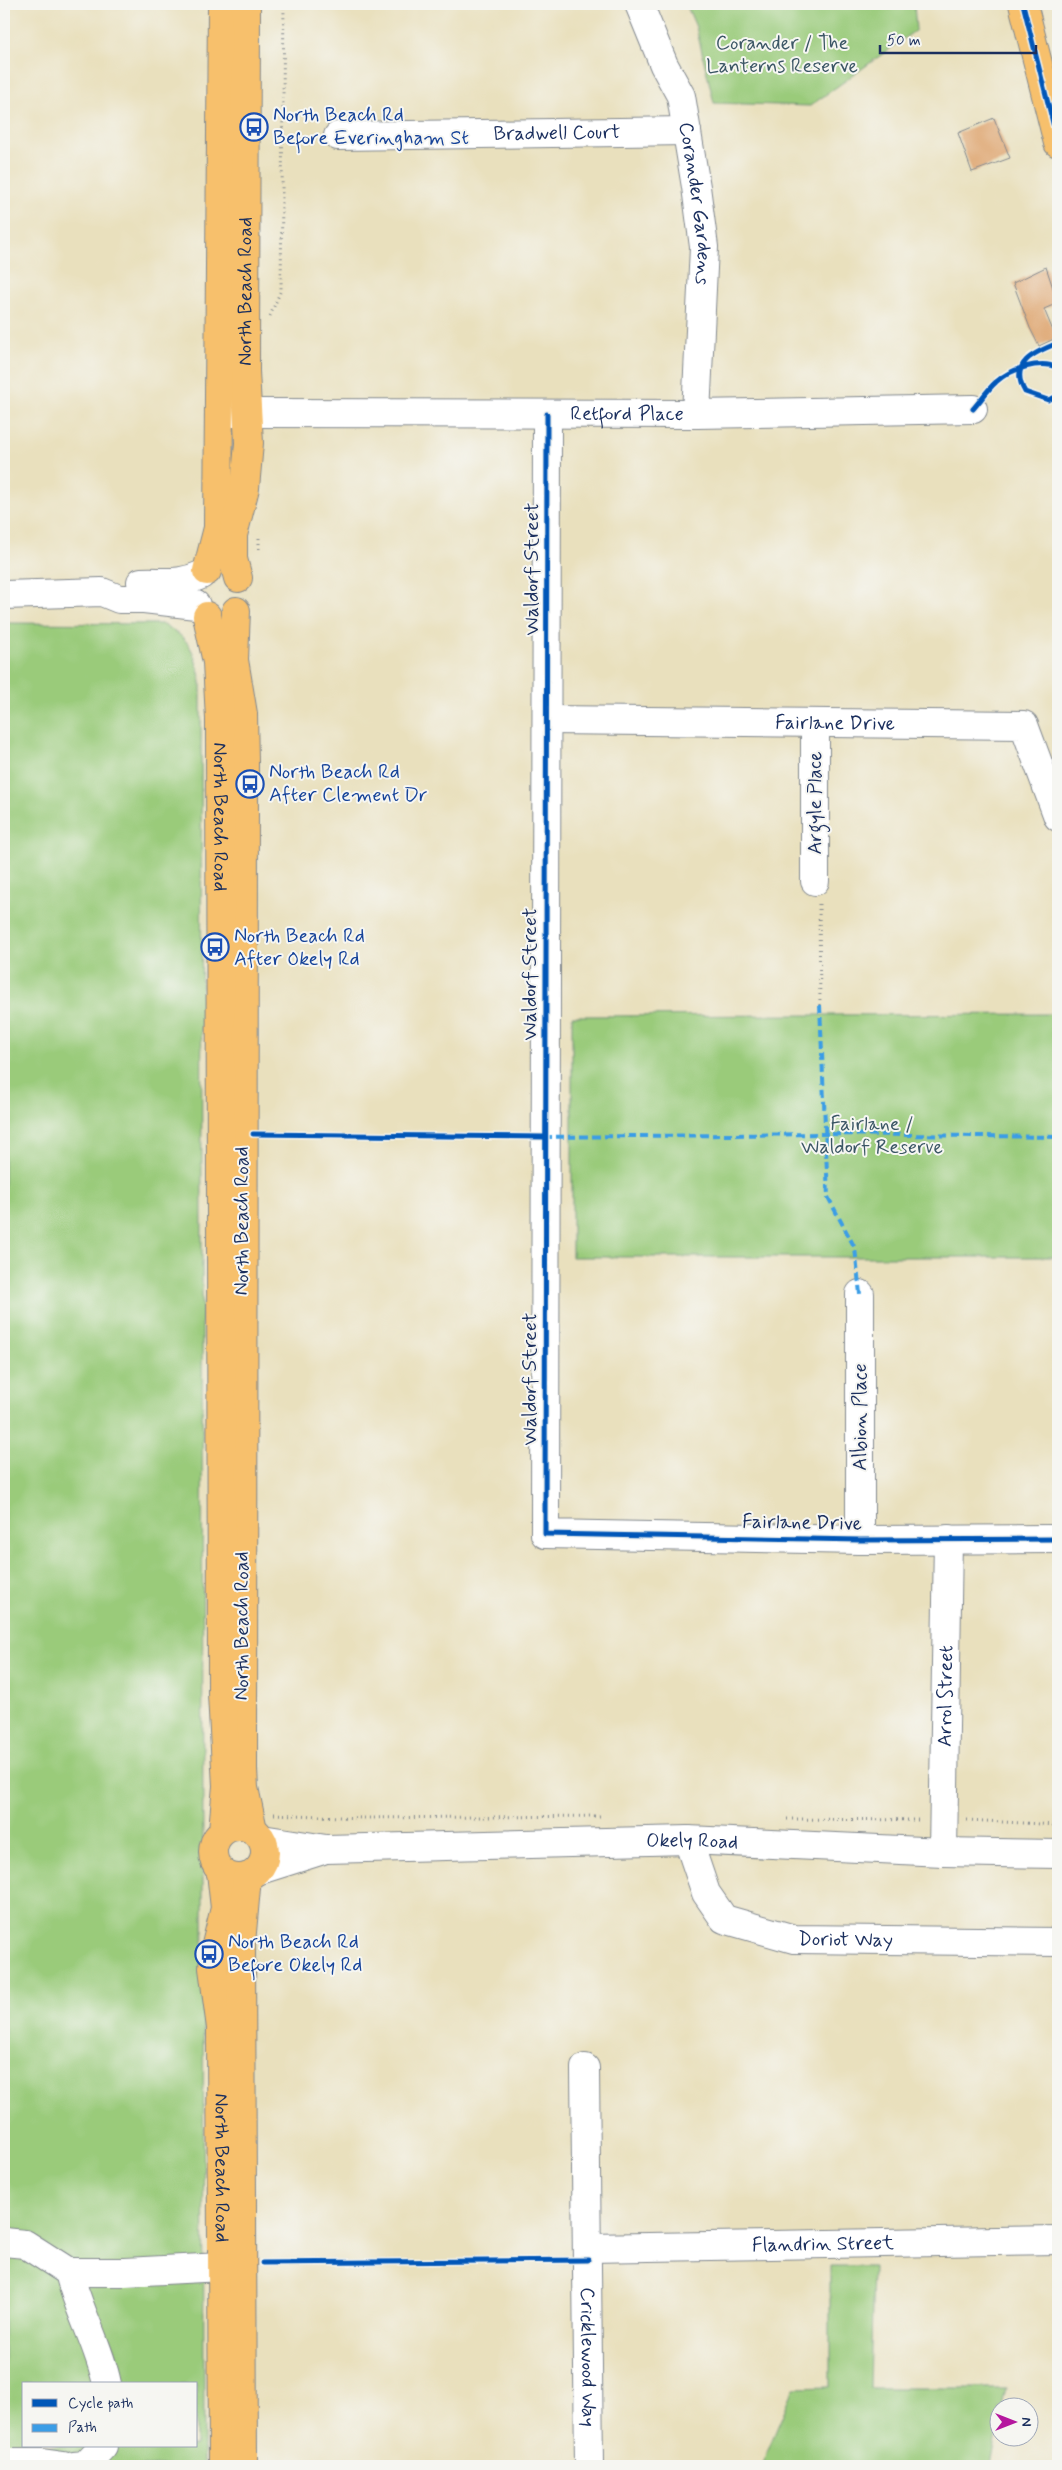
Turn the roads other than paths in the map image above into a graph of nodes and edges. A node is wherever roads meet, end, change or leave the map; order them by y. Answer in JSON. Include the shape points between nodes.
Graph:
{"nodes":[{"id":1,"x":222,"y":4,"type":"edge"},
{"id":2,"x":246,"y":4,"type":"edge"},
{"id":3,"x":639,"y":4,"type":"edge"},
{"id":4,"x":1023,"y":4,"type":"edge"},
{"id":5,"x":687,"y":131,"type":"junction"},
{"id":6,"x":338,"y":136,"type":"dead end"},
{"id":7,"x":1058,"y":143,"type":"edge"},
{"id":8,"x":973,"y":409,"type":"dead end"},
{"id":9,"x":220,"y":413,"type":"junction"},
{"id":10,"x":248,"y":413,"type":"junction"},
{"id":11,"x":547,"y":414,"type":"junction"},
{"id":12,"x":696,"y":414,"type":"junction"},
{"id":13,"x":204,"y":573,"type":"junction"},
{"id":14,"x":238,"y":578,"type":"junction"},
{"id":15,"x":102,"y":592,"type":"junction"},
{"id":16,"x":4,"y":595,"type":"edge"},
{"id":17,"x":202,"y":611,"type":"junction"},
{"id":18,"x":236,"y":611,"type":"junction"},
{"id":19,"x":547,"y":720,"type":"junction"},
{"id":20,"x":815,"y":724,"type":"junction"},
{"id":21,"x":1058,"y":816,"type":"edge"},
{"id":22,"x":815,"y":881,"type":"road end"},
{"id":23,"x":860,"y":1294,"type":"dead end"},
{"id":24,"x":545,"y":1534,"type":"joint"},
{"id":25,"x":948,"y":1539,"type":"junction"},
{"id":26,"x":1058,"y":1539,"type":"edge"},
{"id":27,"x":860,"y":1540,"type":"junction"},
{"id":28,"x":261,"y":1827,"type":"junction"},
{"id":29,"x":223,"y":1830,"type":"junction"},
{"id":30,"x":688,"y":1840,"type":"junction"},
{"id":31,"x":326,"y":1850,"type":"junction"},
{"id":32,"x":943,"y":1852,"type":"junction"},
{"id":33,"x":1058,"y":1854,"type":"edge"},
{"id":34,"x":221,"y":1872,"type":"junction"},
{"id":35,"x":252,"y":1874,"type":"junction"},
{"id":36,"x":1058,"y":1942,"type":"edge"},
{"id":37,"x":585,"y":2068,"type":"dead end"},
{"id":38,"x":1058,"y":2240,"type":"edge"},
{"id":39,"x":4,"y":2242,"type":"edge"},
{"id":40,"x":588,"y":2248,"type":"junction"},
{"id":41,"x":222,"y":2267,"type":"junction"},
{"id":42,"x":69,"y":2272,"type":"junction"},
{"id":43,"x":107,"y":2382,"type":"edge"},
{"id":44,"x":101,"y":2448,"type":"edge"},
{"id":45,"x":4,"y":2463,"type":"edge"},
{"id":46,"x":64,"y":2466,"type":"edge"},
{"id":47,"x":74,"y":2466,"type":"edge"},
{"id":48,"x":223,"y":2466,"type":"edge"},
{"id":49,"x":243,"y":2466,"type":"edge"},
{"id":50,"x":589,"y":2466,"type":"edge"}],
"edges":[{"from":1,"to":9,"type":"main road","name":"North Beach Road"},
{"from":2,"to":10,"type":"main road","name":"North Beach Road","via":[[245,371]]},
{"from":3,"to":5,"type":"street","name":"Corander Gardens","via":[[664,65],[681,96]]},
{"from":4,"to":7,"type":"main road"},
{"from":5,"to":6,"type":"street","name":"Bradwell Court"},
{"from":5,"to":12,"type":"street","name":"Corander Gardens","via":[[704,247]]},
{"from":8,"to":12,"type":"street","name":"Retford Place"},
{"from":9,"to":10,"type":"street","name":"Retford Place"},
{"from":9,"to":13,"type":"main road","name":"North Beach Road","via":[[218,528]]},
{"from":10,"to":11,"type":"street","name":"Retford Place"},
{"from":10,"to":14,"type":"main road","name":"North Beach Road","via":[[245,488],[233,535],[233,559]]},
{"from":11,"to":12,"type":"street","name":"Retford Place"},
{"from":11,"to":19,"type":"street","name":"Waldorf Street"},
{"from":13,"to":14,"type":"main road","via":[[224,569]]},
{"from":13,"to":15,"type":"street","via":[[188,582],[174,584],[118,583]]},
{"from":13,"to":17,"type":"main road","via":[[194,590]]},
{"from":14,"to":18,"type":"main road","via":[[242,584],[243,599]]},
{"from":15,"to":16,"type":"street"},
{"from":15,"to":17,"type":"street","via":[[119,599],[151,600]]},
{"from":17,"to":18,"type":"main road","via":[[222,618]]},
{"from":17,"to":29,"type":"main road","name":"North Beach Road","via":[[217,662],[220,719],[222,1694],[227,1786]]},
{"from":18,"to":28,"type":"main road","name":"North Beach Road","via":[[234,660],[243,714],[244,763],[243,1768],[244,1788]]},
{"from":19,"to":20,"type":"street","name":"Fairlane Drive"},
{"from":19,"to":24,"type":"street","name":"Waldorf Street"},
{"from":20,"to":21,"type":"street","name":"Fairlane Drive","via":[[1024,724]]},
{"from":20,"to":22,"type":"street","name":"Argyle Place"},
{"from":23,"to":27,"type":"street","name":"Albion Place"},
{"from":24,"to":27,"type":"street","name":"Fairlane Drive"},
{"from":25,"to":26,"type":"street","name":"Fairlane Drive"},
{"from":25,"to":27,"type":"street","name":"Fairlane Drive"},
{"from":25,"to":32,"type":"street","name":"Arrol Street"},
{"from":28,"to":29,"type":"main road","via":[[238,1825]]},
{"from":28,"to":31,"type":"street","name":"Okely Road"},
{"from":28,"to":35,"type":"main road","via":[[265,1856]]},
{"from":29,"to":34,"type":"main road","via":[[212,1851]]},
{"from":30,"to":31,"type":"street","name":"Okely Road"},
{"from":30,"to":32,"type":"street","name":"Okely Road"},
{"from":30,"to":36,"type":"street","name":"Doriot Way","via":[[706,1894],[724,1919],[794,1939]]},
{"from":31,"to":35,"type":"street","name":"Okely Road"},
{"from":32,"to":33,"type":"street","name":"Okely Road"},
{"from":34,"to":35,"type":"main road","via":[[234,1878]]},
{"from":34,"to":41,"type":"main road","name":"North Beach Road","via":[[225,1908],[213,1968],[221,2028]]},
{"from":35,"to":49,"type":"main road","name":"North Beach Road","via":[[241,1943]]},
{"from":37,"to":40,"type":"street","name":"Cricklewood Way"},
{"from":38,"to":40,"type":"street","name":"Flandrin Street"},
{"from":39,"to":42,"type":"street","via":[[25,2244]]},
{"from":40,"to":50,"type":"street","name":"Cricklewood Way"},
{"from":41,"to":42,"type":"street"},
{"from":41,"to":48,"type":"main road","name":"North Beach Road"},
{"from":42,"to":43,"type":"street","via":[[78,2305],[102,2358]]},
{"from":44,"to":47,"type":"street","via":[[85,2465]]},
{"from":45,"to":46,"type":"street"}]}
